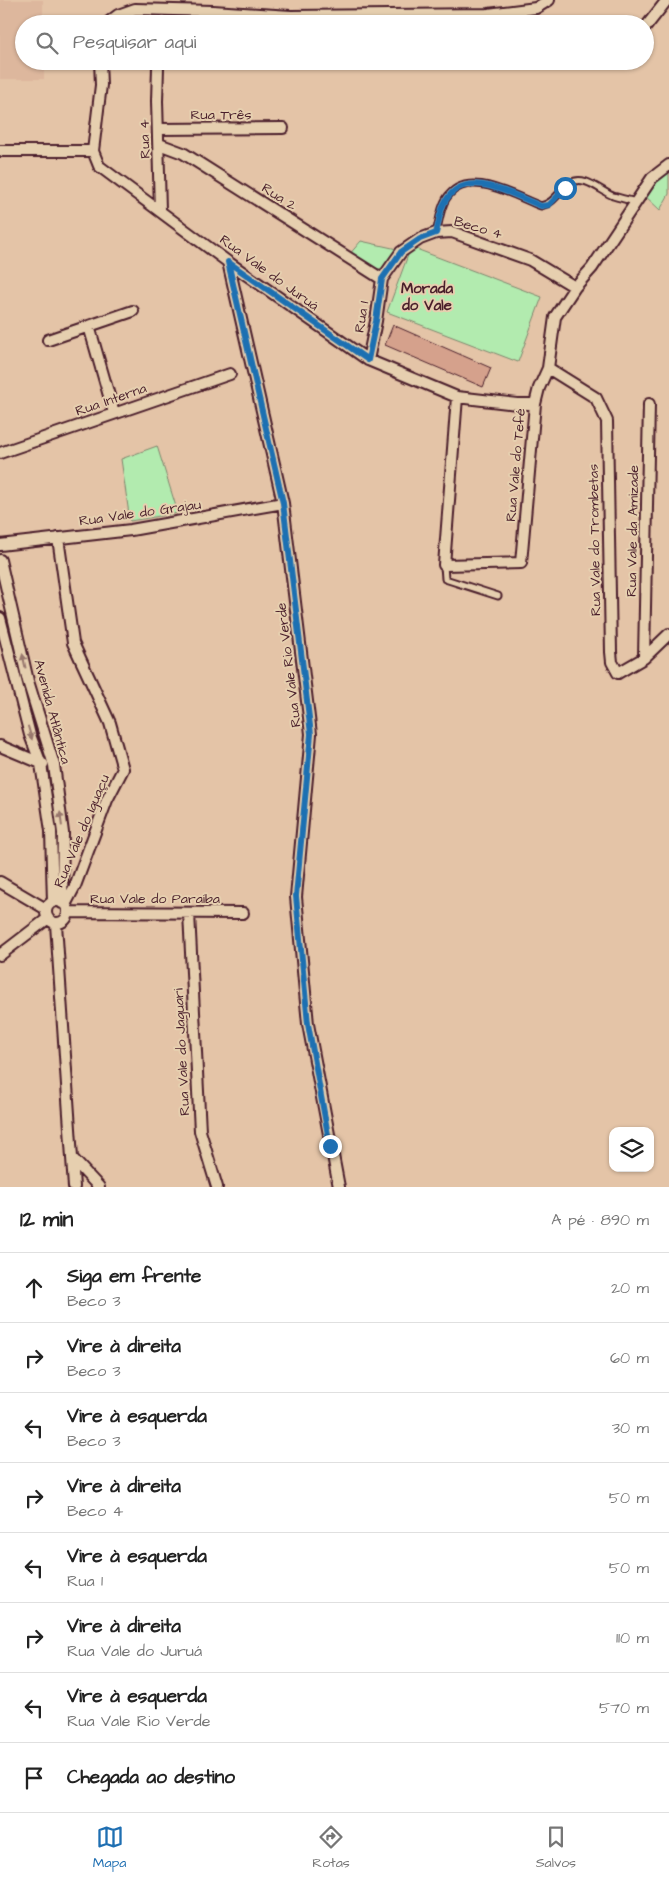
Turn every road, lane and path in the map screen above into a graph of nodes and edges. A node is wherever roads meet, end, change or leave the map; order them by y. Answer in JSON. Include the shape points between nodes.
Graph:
{"nodes":[{"id":1,"x":549,"y":0,"type":"edge"},
{"id":2,"x":667,"y":0,"type":"edge"},
{"id":3,"x":118,"y":15,"type":"edge"},
{"id":4,"x":275,"y":15,"type":"edge"},
{"id":5,"x":390,"y":15,"type":"edge"},
{"id":6,"x":654,"y":17,"type":"edge"},
{"id":7,"x":100,"y":70,"type":"edge"},
{"id":8,"x":158,"y":70,"type":"edge"},
{"id":9,"x":284,"y":128,"type":"dead end"},
{"id":10,"x":158,"y":130,"type":"junction"},
{"id":11,"x":159,"y":144,"type":"junction"},
{"id":12,"x":0,"y":150,"type":"edge"},
{"id":13,"x":93,"y":151,"type":"junction"},
{"id":14,"x":669,"y":165,"type":"edge"},
{"id":15,"x":636,"y":202,"type":"junction"},
{"id":16,"x":160,"y":210,"type":"junction"},
{"id":17,"x":436,"y":233,"type":"junction"},
{"id":18,"x":228,"y":262,"type":"junction"},
{"id":19,"x":382,"y":279,"type":"junction"},
{"id":20,"x":575,"y":288,"type":"junction"},
{"id":21,"x":133,"y":311,"type":"dead end"},
{"id":22,"x":89,"y":326,"type":"junction"},
{"id":23,"x":48,"y":340,"type":"dead end"},
{"id":24,"x":368,"y":360,"type":"junction"},
{"id":25,"x":548,"y":368,"type":"junction"},
{"id":26,"x":230,"y":374,"type":"dead end"},
{"id":27,"x":457,"y":397,"type":"junction"},
{"id":28,"x":535,"y":404,"type":"junction"},
{"id":29,"x":649,"y":404,"type":"dead end"},
{"id":30,"x":114,"y":413,"type":"junction"},
{"id":31,"x":0,"y":453,"type":"edge"},
{"id":32,"x":283,"y":503,"type":"junction"},
{"id":33,"x":58,"y":538,"type":"junction"},
{"id":34,"x":0,"y":545,"type":"edge"},
{"id":35,"x":0,"y":560,"type":"edge"},
{"id":36,"x":444,"y":565,"type":"junction"},
{"id":37,"x":498,"y":596,"type":"dead end"},
{"id":38,"x":0,"y":618,"type":"edge"},
{"id":39,"x":669,"y":634,"type":"edge"},
{"id":40,"x":644,"y":658,"type":"junction"},
{"id":41,"x":0,"y":746,"type":"edge"},
{"id":42,"x":41,"y":764,"type":"junction"},
{"id":43,"x":54,"y":765,"type":"junction"},
{"id":44,"x":0,"y":882,"type":"edge"},
{"id":45,"x":57,"y":911,"type":"junction"},
{"id":46,"x":188,"y":913,"type":"junction"},
{"id":47,"x":243,"y":913,"type":"dead end"},
{"id":48,"x":0,"y":955,"type":"edge"},
{"id":49,"x":73,"y":1159,"type":"junction"},
{"id":50,"x":74,"y":1187,"type":"edge"},
{"id":51,"x":99,"y":1187,"type":"edge"},
{"id":52,"x":217,"y":1187,"type":"edge"},
{"id":53,"x":338,"y":1187,"type":"edge"}],
"edges":[{"from":1,"to":5,"type":"street","via":[[536,8],[488,14]]},
{"from":2,"to":6,"type":"street"},
{"from":3,"to":4,"type":"street","via":[[135,9]]},
{"from":7,"to":13,"type":"street"},
{"from":8,"to":10,"type":"street","name":"Rua 4"},
{"from":9,"to":10,"type":"street","name":"Rua Três"},
{"from":10,"to":11,"type":"street","name":"Rua 4"},
{"from":11,"to":16,"type":"street","name":"Rua 4"},
{"from":11,"to":19,"type":"street","name":"Rua 2","via":[[183,153]]},
{"from":12,"to":13,"type":"street"},
{"from":13,"to":16,"type":"street","name":"Rua Vale do Juruá","via":[[99,166]]},
{"from":14,"to":15,"type":"street","name":"Rua Vale do Tefé","via":[[652,178]]},
{"from":15,"to":17,"type":"lane","via":[[612,196],[577,180],[571,182],[549,205],[541,206],[481,183],[467,184],[455,189],[445,200]]},
{"from":15,"to":20,"type":"street","name":"Rua Vale do Tefé"},
{"from":16,"to":18,"type":"street","name":"Rua Vale do Juruá"},
{"from":17,"to":19,"type":"street","name":"Beco 4","via":[[401,252]]},
{"from":17,"to":20,"type":"street","name":"Beco 4","via":[[452,232],[530,260]]},
{"from":18,"to":24,"type":"street","name":"Rua Vale do Juruá"},
{"from":18,"to":32,"type":"street","name":"Rua Vale Rio Verde"},
{"from":19,"to":24,"type":"street","name":"Rua 1"},
{"from":20,"to":25,"type":"street","name":"Rua Vale do Tefé","via":[[555,317]]},
{"from":21,"to":22,"type":"street"},
{"from":22,"to":23,"type":"street"},
{"from":22,"to":30,"type":"street"},
{"from":24,"to":27,"type":"street","name":"Rua Vale do Juruá"},
{"from":25,"to":28,"type":"street","name":"Rua Vale do Tefé"},
{"from":25,"to":40,"type":"street","name":"Rua Vale do Trombetas","via":[[596,398],[608,421],[612,662],[618,673]]},
{"from":26,"to":30,"type":"street","name":"Rua Interna"},
{"from":27,"to":28,"type":"street","name":"Rua Vale do Juruá"},
{"from":27,"to":36,"type":"street"},
{"from":28,"to":36,"type":"street","name":"Rua Vale do Tefé","via":[[521,563]]},
{"from":29,"to":40,"type":"street","name":"Rua Vale da Amizade"},
{"from":30,"to":31,"type":"street","name":"Rua Interna"},
{"from":32,"to":33,"type":"street","name":"Rua Vale do Grajau","via":[[131,530]]},
{"from":32,"to":53,"type":"street","name":"Rua Vale Rio Verde","via":[[311,734],[296,896],[308,1024]]},
{"from":33,"to":34,"type":"street","name":"Rua Vale do Grajau"},
{"from":33,"to":45,"type":"street","name":"Rua Vale do Iguaçu","via":[[73,643],[110,723],[123,769],[76,886]]},
{"from":43,"to":35,"type":"street","name":"Avenida Atlântica","one_way":true,"via":[[28,681]]},
{"from":36,"to":37,"type":"lane","via":[[445,579]]},
{"from":38,"to":42,"type":"street","name":"Avenida Atlântica","one_way":true,"via":[[30,735]]},
{"from":39,"to":40,"type":"street","name":"Rua Vale do Trombetas"},
{"from":41,"to":42,"type":"street"},
{"from":42,"to":43,"type":"street"},
{"from":42,"to":45,"type":"street","name":"Avenida Atlântica","via":[[51,831]]},
{"from":45,"to":43,"type":"street","name":"Avenida Atlântica","one_way":true,"via":[[63,833]]},
{"from":44,"to":45,"type":"street"},
{"from":45,"to":46,"type":"street","name":"Rua Vale do Paraíba"},
{"from":45,"to":48,"type":"street"},
{"from":45,"to":49,"type":"street","name":"Avenida Atlântica"},
{"from":46,"to":47,"type":"street","name":"Rua Vale do Paraíba"},
{"from":46,"to":52,"type":"street","name":"Rua Vale do Jaguari","via":[[200,1131]]},
{"from":49,"to":50,"type":"street","name":"Avenida Atlântica"},
{"from":49,"to":51,"type":"street"}]}
